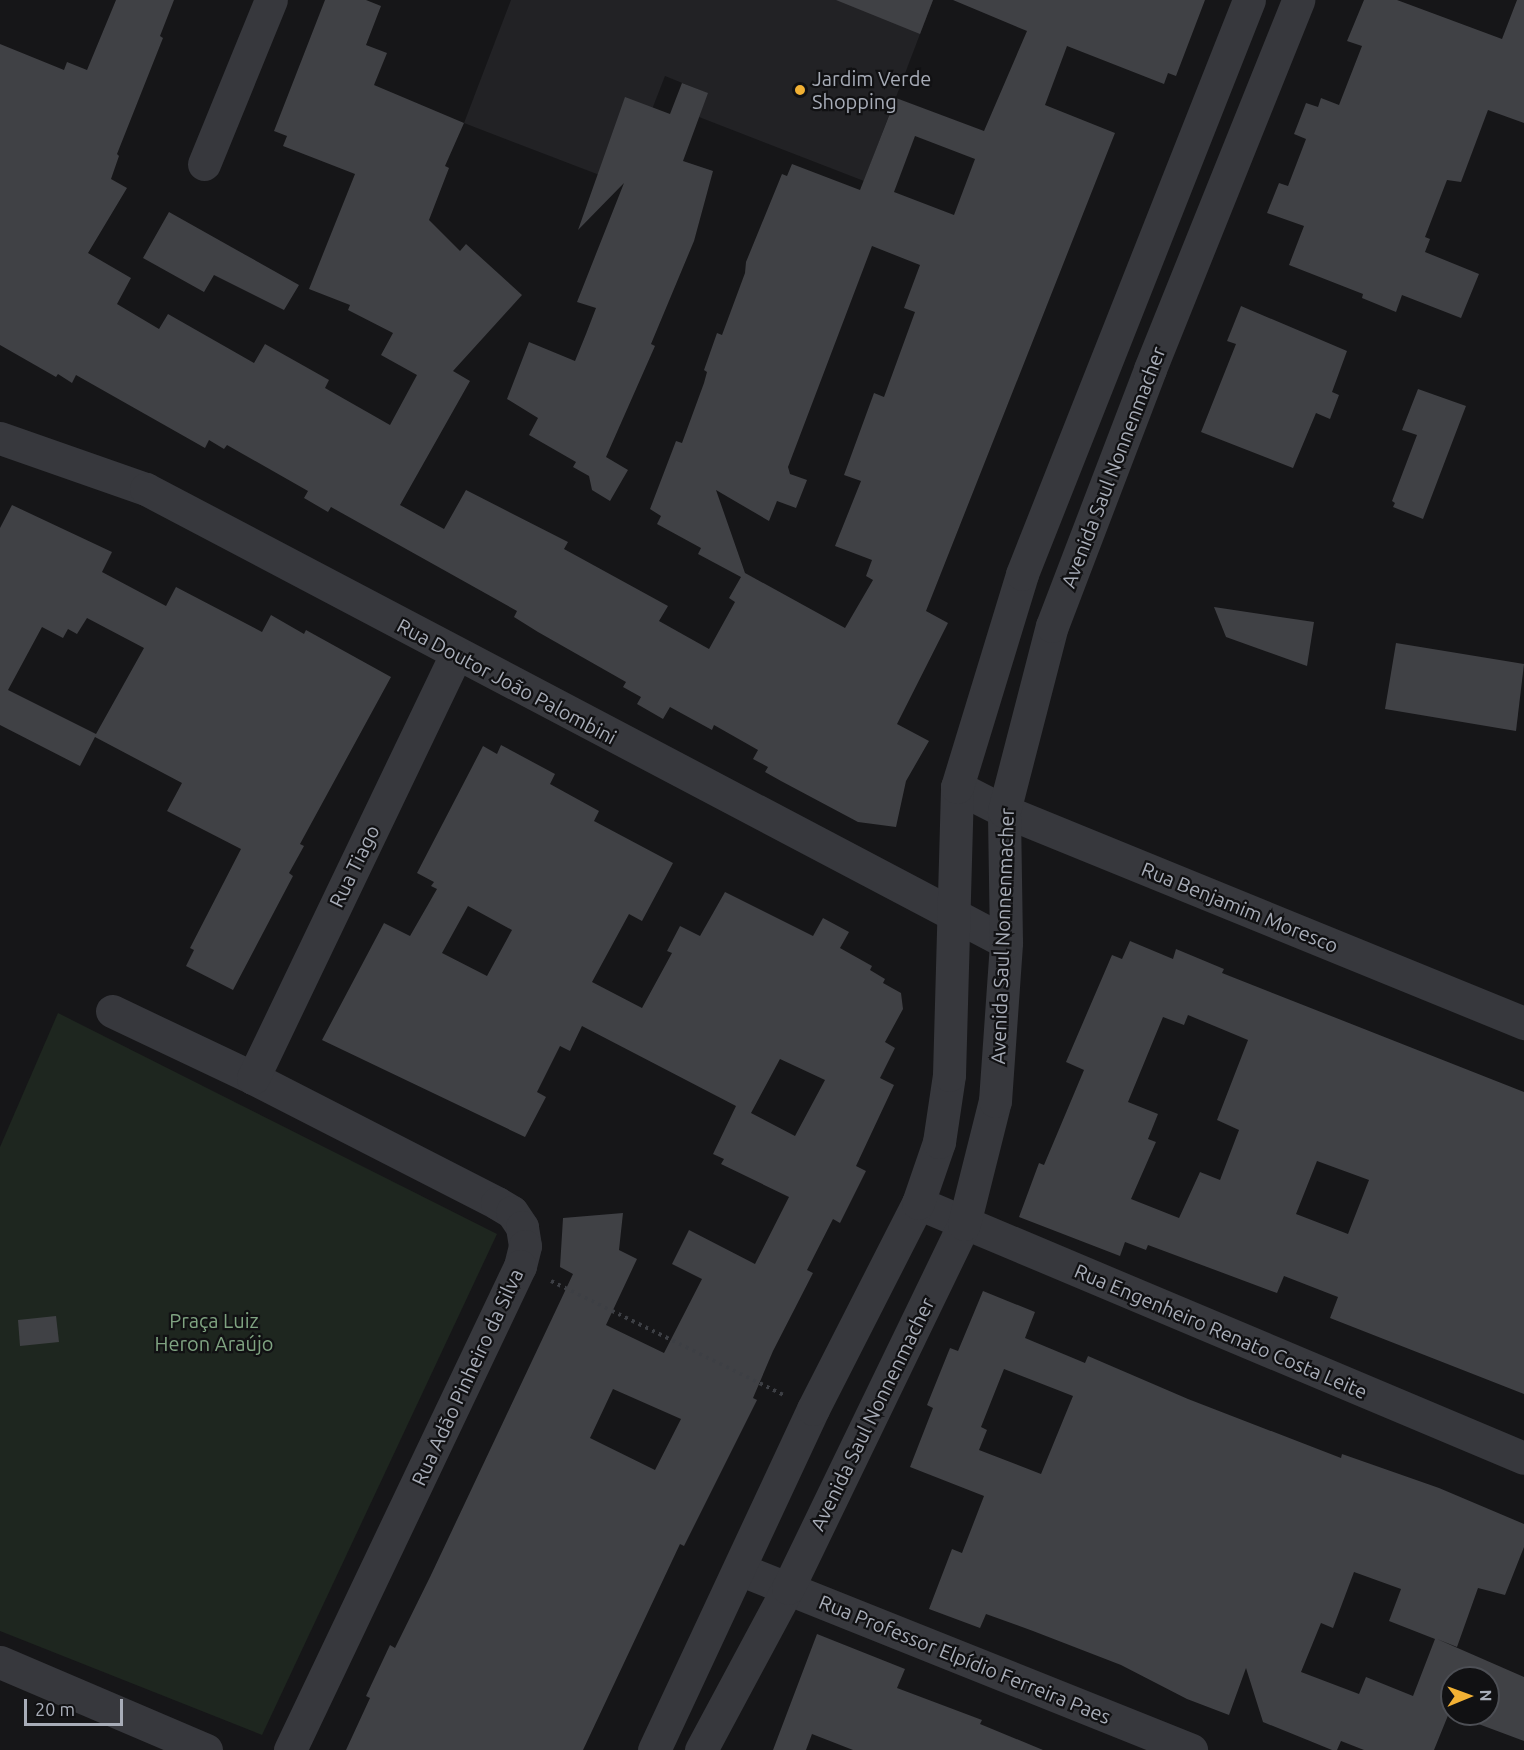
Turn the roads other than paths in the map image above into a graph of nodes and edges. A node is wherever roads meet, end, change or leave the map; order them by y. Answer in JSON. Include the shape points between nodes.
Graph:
{"nodes":[{"id":1,"x":271,"y":0,"type":"edge"},
{"id":2,"x":1249,"y":0,"type":"edge"},
{"id":3,"x":1298,"y":0,"type":"edge"},
{"id":4,"x":1189,"y":154,"type":"junction"},
{"id":5,"x":204,"y":164,"type":"dead end"},
{"id":6,"x":1230,"y":170,"type":"junction"},
{"id":7,"x":1158,"y":232,"type":"junction"},
{"id":8,"x":1198,"y":248,"type":"junction"},
{"id":9,"x":0,"y":438,"type":"edge"},
{"id":10,"x":456,"y":655,"type":"junction"},
{"id":11,"x":957,"y":788,"type":"junction"},
{"id":12,"x":1004,"y":811,"type":"junction"},
{"id":13,"x":953,"y":917,"type":"junction"},
{"id":14,"x":1006,"y":942,"type":"junction"},
{"id":15,"x":112,"y":1011,"type":"dead end"},
{"id":16,"x":1524,"y":1023,"type":"edge"},
{"id":17,"x":253,"y":1078,"type":"junction"},
{"id":18,"x":918,"y":1203,"type":"junction"},
{"id":19,"x":964,"y":1224,"type":"junction"},
{"id":20,"x":1524,"y":1458,"type":"edge"},
{"id":21,"x":739,"y":1569,"type":"junction"},
{"id":22,"x":788,"y":1588,"type":"junction"},
{"id":23,"x":0,"y":1662,"type":"edge"},
{"id":24,"x":206,"y":1750,"type":"edge"},
{"id":25,"x":290,"y":1750,"type":"edge"},
{"id":26,"x":654,"y":1750,"type":"edge"},
{"id":27,"x":701,"y":1750,"type":"edge"},
{"id":28,"x":1191,"y":1750,"type":"edge"}],
"edges":[{"from":1,"to":5,"type":"street"},
{"from":2,"to":4,"type":"street"},
{"from":3,"to":6,"type":"street","name":"Avenida Saul Nonnenmacher"},
{"from":4,"to":6,"type":"street"},
{"from":4,"to":7,"type":"street"},
{"from":6,"to":8,"type":"street","name":"Avenida Saul Nonnenmacher"},
{"from":7,"to":8,"type":"street"},
{"from":7,"to":11,"type":"street","via":[[1022,574]]},
{"from":8,"to":12,"type":"street","name":"Avenida Saul Nonnenmacher","via":[[1052,626]]},
{"from":9,"to":10,"type":"street","name":"Rua Doutor João Palombini","via":[[146,489]]},
{"from":10,"to":13,"type":"street","name":"Rua Doutor João Palombini"},
{"from":10,"to":17,"type":"street","name":"Rua Tiago"},
{"from":11,"to":12,"type":"street","name":"Rua Benjamim Moresco"},
{"from":11,"to":13,"type":"street"},
{"from":12,"to":14,"type":"street","name":"Avenida Saul Nonnenmacher"},
{"from":12,"to":16,"type":"street","name":"Rua Benjamim Moresco"},
{"from":13,"to":14,"type":"street","name":"Rua Doutor João Palombini"},
{"from":13,"to":18,"type":"street","via":[[949,1075],[939,1142]]},
{"from":14,"to":19,"type":"street","name":"Avenida Saul Nonnenmacher","via":[[995,1101]]},
{"from":15,"to":17,"type":"street","name":"Rua Adão Pinheiro da Silva"},
{"from":17,"to":25,"type":"street","name":"Rua Adão Pinheiro da Silva","via":[[512,1212],[522,1227],[525,1246],[520,1266]]},
{"from":18,"to":19,"type":"street","name":"Rua Engenheiro Renato Costa Leite"},
{"from":18,"to":21,"type":"street","via":[[813,1409]]},
{"from":19,"to":20,"type":"street","name":"Rua Engenheiro Renato Costa Leite"},
{"from":19,"to":22,"type":"street","name":"Avenida Saul Nonnenmacher"},
{"from":21,"to":22,"type":"street","name":"Rua Professor Elpídio Ferreira Paes"},
{"from":21,"to":26,"type":"street"},
{"from":22,"to":27,"type":"street","name":"Avenida Saul Nonnenmacher"},
{"from":22,"to":28,"type":"street","name":"Rua Professor Elpídio Ferreira Paes"},
{"from":23,"to":24,"type":"street"}]}
